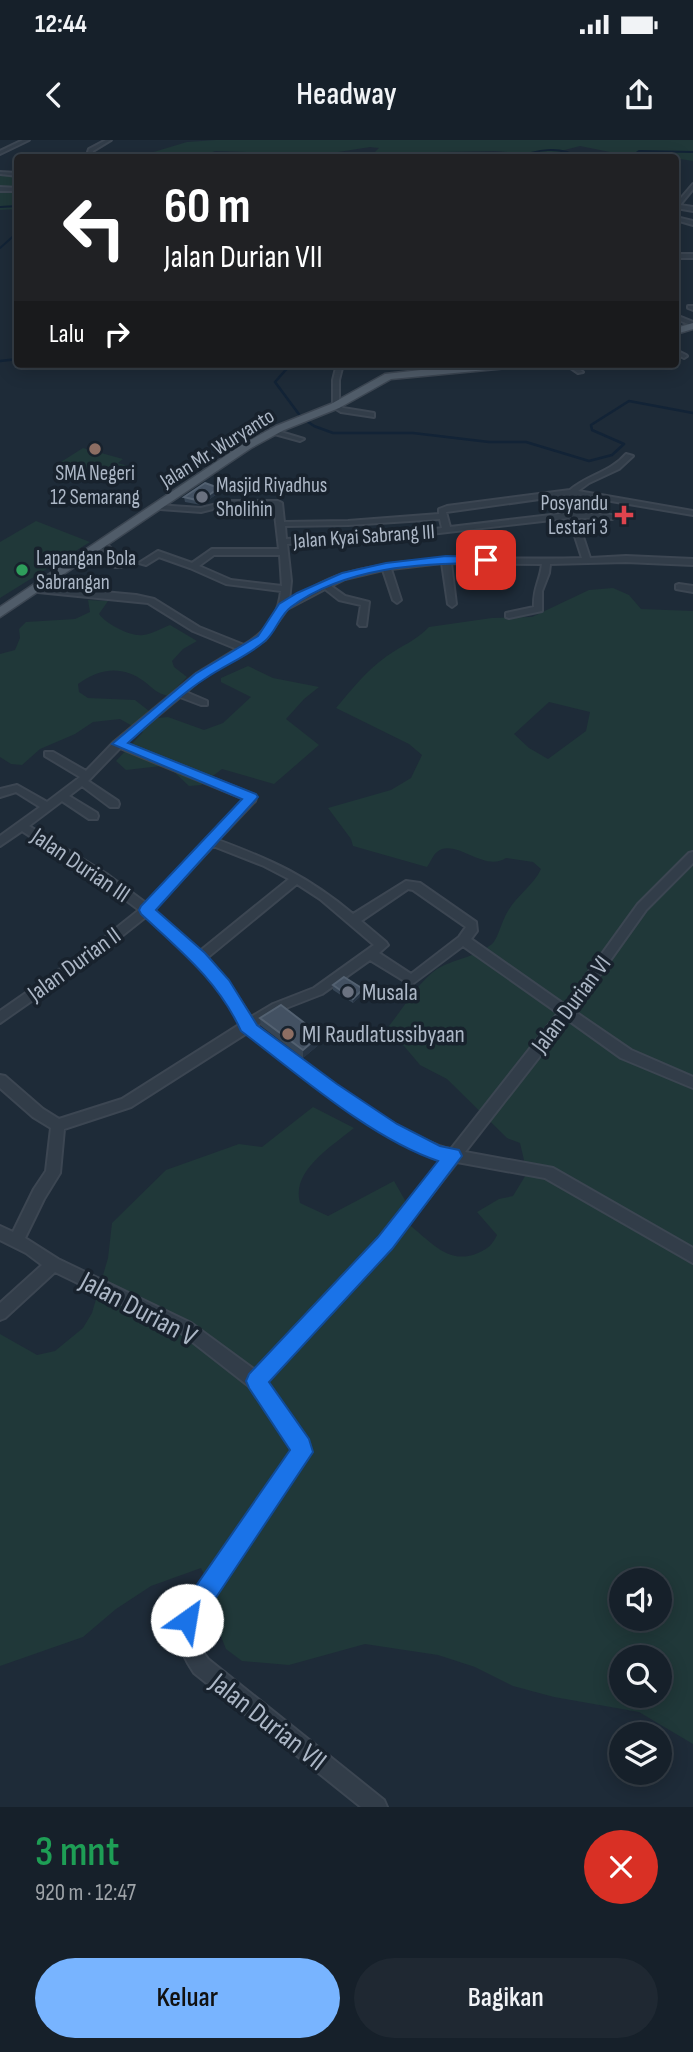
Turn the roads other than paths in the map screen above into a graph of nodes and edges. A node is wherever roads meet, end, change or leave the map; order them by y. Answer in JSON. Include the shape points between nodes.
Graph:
{"nodes":[{"id":1,"x":8,"y":140,"type":"edge"},
{"id":2,"x":26,"y":140,"type":"edge"},
{"id":3,"x":109,"y":140,"type":"edge"},
{"id":4,"x":0,"y":153,"type":"edge"},
{"id":5,"x":90,"y":154,"type":"edge"},
{"id":6,"x":7,"y":163,"type":"dead end"},
{"id":7,"x":0,"y":171,"type":"edge"},
{"id":8,"x":693,"y":186,"type":"edge"},
{"id":9,"x":679,"y":202,"type":"edge"},
{"id":10,"x":693,"y":251,"type":"edge"},
{"id":11,"x":679,"y":256,"type":"edge"},
{"id":12,"x":693,"y":256,"type":"edge"},
{"id":13,"x":679,"y":354,"type":"edge"},
{"id":14,"x":684,"y":356,"type":"dead end"},
{"id":15,"x":339,"y":368,"type":"edge"},
{"id":16,"x":468,"y":368,"type":"edge"},
{"id":17,"x":574,"y":368,"type":"edge"},
{"id":18,"x":580,"y":372,"type":"dead end"},
{"id":19,"x":335,"y":406,"type":"junction"},
{"id":20,"x":371,"y":415,"type":"dead end"},
{"id":21,"x":274,"y":431,"type":"junction"},
{"id":22,"x":300,"y":439,"type":"dead end"},
{"id":23,"x":629,"y":456,"type":"dead end"},
{"id":24,"x":572,"y":492,"type":"junction"},
{"id":25,"x":160,"y":507,"type":"junction"},
{"id":26,"x":693,"y":513,"type":"edge"},
{"id":27,"x":572,"y":515,"type":"junction"},
{"id":28,"x":443,"y":516,"type":"junction"},
{"id":29,"x":612,"y":517,"type":"dead end"},
{"id":30,"x":281,"y":524,"type":"junction"},
{"id":31,"x":447,"y":530,"type":"junction"},
{"id":32,"x":102,"y":545,"type":"junction"},
{"id":33,"x":282,"y":547,"type":"junction"},
{"id":34,"x":446,"y":560,"type":"junction"},
{"id":35,"x":587,"y":560,"type":"junction"},
{"id":36,"x":546,"y":562,"type":"junction"},
{"id":37,"x":693,"y":562,"type":"edge"},
{"id":38,"x":143,"y":564,"type":"dead end"},
{"id":39,"x":118,"y":565,"type":"dead end"},
{"id":40,"x":193,"y":566,"type":"junction"},
{"id":41,"x":386,"y":567,"type":"junction"},
{"id":42,"x":324,"y":585,"type":"junction"},
{"id":43,"x":679,"y":587,"type":"dead end"},
{"id":44,"x":38,"y":589,"type":"junction"},
{"id":45,"x":287,"y":589,"type":"junction"},
{"id":46,"x":693,"y":589,"type":"edge"},
{"id":47,"x":397,"y":600,"type":"dead end"},
{"id":48,"x":452,"y":604,"type":"dead end"},
{"id":49,"x":284,"y":607,"type":"junction"},
{"id":50,"x":0,"y":613,"type":"edge"},
{"id":51,"x":509,"y":615,"type":"dead end"},
{"id":52,"x":363,"y":624,"type":"dead end"},
{"id":53,"x":246,"y":649,"type":"junction"},
{"id":54,"x":179,"y":693,"type":"junction"},
{"id":55,"x":204,"y":703,"type":"dead end"},
{"id":56,"x":118,"y":744,"type":"junction"},
{"id":57,"x":49,"y":754,"type":"dead end"},
{"id":58,"x":85,"y":779,"type":"junction"},
{"id":59,"x":0,"y":793,"type":"edge"},
{"id":60,"x":62,"y":796,"type":"junction"},
{"id":61,"x":251,"y":797,"type":"joint"},
{"id":62,"x":114,"y":804,"type":"dead end"},
{"id":63,"x":47,"y":807,"type":"junction"},
{"id":64,"x":93,"y":816,"type":"dead end"},
{"id":65,"x":23,"y":827,"type":"junction"},
{"id":66,"x":210,"y":841,"type":"junction"},
{"id":67,"x":0,"y":842,"type":"edge"},
{"id":68,"x":693,"y":856,"type":"edge"},
{"id":69,"x":301,"y":881,"type":"junction"},
{"id":70,"x":147,"y":910,"type":"junction"},
{"id":71,"x":353,"y":919,"type":"junction"},
{"id":72,"x":463,"y":940,"type":"junction"},
{"id":73,"x":371,"y":954,"type":"junction"},
{"id":74,"x":199,"y":958,"type":"junction"},
{"id":75,"x":566,"y":1013,"type":"junction"},
{"id":76,"x":0,"y":1018,"type":"edge"},
{"id":77,"x":248,"y":1025,"type":"junction"},
{"id":78,"x":0,"y":1080,"type":"edge"},
{"id":79,"x":693,"y":1083,"type":"edge"},
{"id":80,"x":58,"y":1125,"type":"junction"},
{"id":81,"x":453,"y":1156,"type":"junction"},
{"id":82,"x":0,"y":1233,"type":"edge"},
{"id":83,"x":17,"y":1240,"type":"junction"},
{"id":84,"x":693,"y":1256,"type":"edge"},
{"id":85,"x":53,"y":1264,"type":"junction"},
{"id":86,"x":0,"y":1313,"type":"edge"},
{"id":87,"x":256,"y":1381,"type":"junction"},
{"id":88,"x":377,"y":1807,"type":"edge"}],
"edges":[{"from":1,"to":2,"type":"street"},
{"from":2,"to":4,"type":"street"},
{"from":3,"to":5,"type":"street"},
{"from":6,"to":7,"type":"street"},
{"from":8,"to":9,"type":"street"},
{"from":10,"to":11,"type":"street"},
{"from":11,"to":12,"type":"street"},
{"from":13,"to":14,"type":"street"},
{"from":15,"to":19,"type":"street"},
{"from":16,"to":19,"type":"main road","name":"Jalan Mr. Wuryanto","via":[[394,374]]},
{"from":17,"to":18,"type":"street"},
{"from":19,"to":20,"type":"street"},
{"from":19,"to":21,"type":"main road","name":"Jalan Mr. Wuryanto"},
{"from":21,"to":22,"type":"street"},
{"from":21,"to":25,"type":"main road","name":"Jalan Mr. Wuryanto"},
{"from":23,"to":24,"type":"street","via":[[619,468],[581,483]]},
{"from":24,"to":26,"type":"street"},
{"from":24,"to":27,"type":"street"},
{"from":24,"to":28,"type":"street","via":[[447,508]]},
{"from":25,"to":30,"type":"street","via":[[201,510],[229,503],[278,503]]},
{"from":25,"to":32,"type":"main road","name":"Jalan Mr. Wuryanto"},
{"from":27,"to":29,"type":"street","name":"Jalan Kyai Sabrang III"},
{"from":27,"to":31,"type":"street","name":"Jalan Kyai Sabrang III"},
{"from":27,"to":35,"type":"street"},
{"from":28,"to":30,"type":"street"},
{"from":28,"to":31,"type":"street"},
{"from":30,"to":33,"type":"street"},
{"from":31,"to":33,"type":"street","name":"Jalan Kyai Sabrang III"},
{"from":32,"to":39,"type":"street"},
{"from":32,"to":44,"type":"main road","name":"Jalan Mr. Wuryanto"},
{"from":33,"to":40,"type":"street","name":"Jalan Kyai Sabrang III","via":[[212,552]]},
{"from":33,"to":45,"type":"street"},
{"from":34,"to":36,"type":"street"},
{"from":34,"to":41,"type":"street"},
{"from":34,"to":48,"type":"street"},
{"from":35,"to":36,"type":"street"},
{"from":35,"to":37,"type":"street"},
{"from":36,"to":51,"type":"street","via":[[538,591],[539,609]]},
{"from":38,"to":40,"type":"street","via":[[158,554]]},
{"from":40,"to":45,"type":"street","via":[[229,582]]},
{"from":41,"to":42,"type":"street"},
{"from":41,"to":47,"type":"street"},
{"from":42,"to":49,"type":"street"},
{"from":42,"to":52,"type":"street","via":[[349,601],[366,604]]},
{"from":43,"to":46,"type":"street"},
{"from":44,"to":50,"type":"main road","name":"Jalan Mr. Wuryanto"},
{"from":44,"to":53,"type":"street","via":[[151,601],[196,629]]},
{"from":45,"to":49,"type":"street"},
{"from":49,"to":53,"type":"street","via":[[262,638]]},
{"from":53,"to":54,"type":"street"},
{"from":54,"to":55,"type":"street"},
{"from":54,"to":56,"type":"street"},
{"from":56,"to":58,"type":"street"},
{"from":56,"to":61,"type":"street"},
{"from":57,"to":58,"type":"street"},
{"from":58,"to":60,"type":"street"},
{"from":58,"to":62,"type":"street"},
{"from":59,"to":63,"type":"street","via":[[17,788]]},
{"from":60,"to":63,"type":"street"},
{"from":60,"to":64,"type":"street"},
{"from":61,"to":66,"type":"street"},
{"from":63,"to":65,"type":"street"},
{"from":65,"to":67,"type":"street"},
{"from":65,"to":70,"type":"street","name":"Jalan Durian III"},
{"from":66,"to":69,"type":"street"},
{"from":66,"to":70,"type":"street"},
{"from":68,"to":75,"type":"street","name":"Jalan Durian VI","via":[[642,907]]},
{"from":69,"to":71,"type":"street"},
{"from":69,"to":74,"type":"street"},
{"from":70,"to":74,"type":"street","name":"Jalan Durian III"},
{"from":70,"to":76,"type":"street","name":"Jalan Durian II"},
{"from":71,"to":72,"type":"street","via":[[412,885],[472,925]]},
{"from":71,"to":73,"type":"street","via":[[382,943]]},
{"from":72,"to":73,"type":"street","via":[[411,980]]},
{"from":72,"to":75,"type":"street"},
{"from":73,"to":77,"type":"street","via":[[318,991],[277,1007]]},
{"from":74,"to":77,"type":"street","name":"Jalan Durian III","via":[[224,985]]},
{"from":75,"to":79,"type":"street","via":[[626,1054]]},
{"from":75,"to":81,"type":"street","name":"Jalan Durian VI"},
{"from":77,"to":80,"type":"street","via":[[126,1103]]},
{"from":77,"to":81,"type":"street","via":[[331,1090],[391,1129]]},
{"from":78,"to":80,"type":"street"},
{"from":80,"to":83,"type":"street","via":[[53,1172]]},
{"from":81,"to":84,"type":"street","via":[[548,1172]]},
{"from":81,"to":87,"type":"street","via":[[385,1243]]},
{"from":82,"to":83,"type":"street","name":"Jalan Durian V"},
{"from":83,"to":85,"type":"street","name":"Jalan Durian V"},
{"from":85,"to":86,"type":"street","name":"Jalan Durian V"},
{"from":85,"to":87,"type":"street","name":"Jalan Durian V","via":[[186,1328]]},
{"from":87,"to":88,"type":"street","name":"Jalan Durian VII","via":[[302,1452],[195,1605],[185,1636],[201,1666]]}]}
